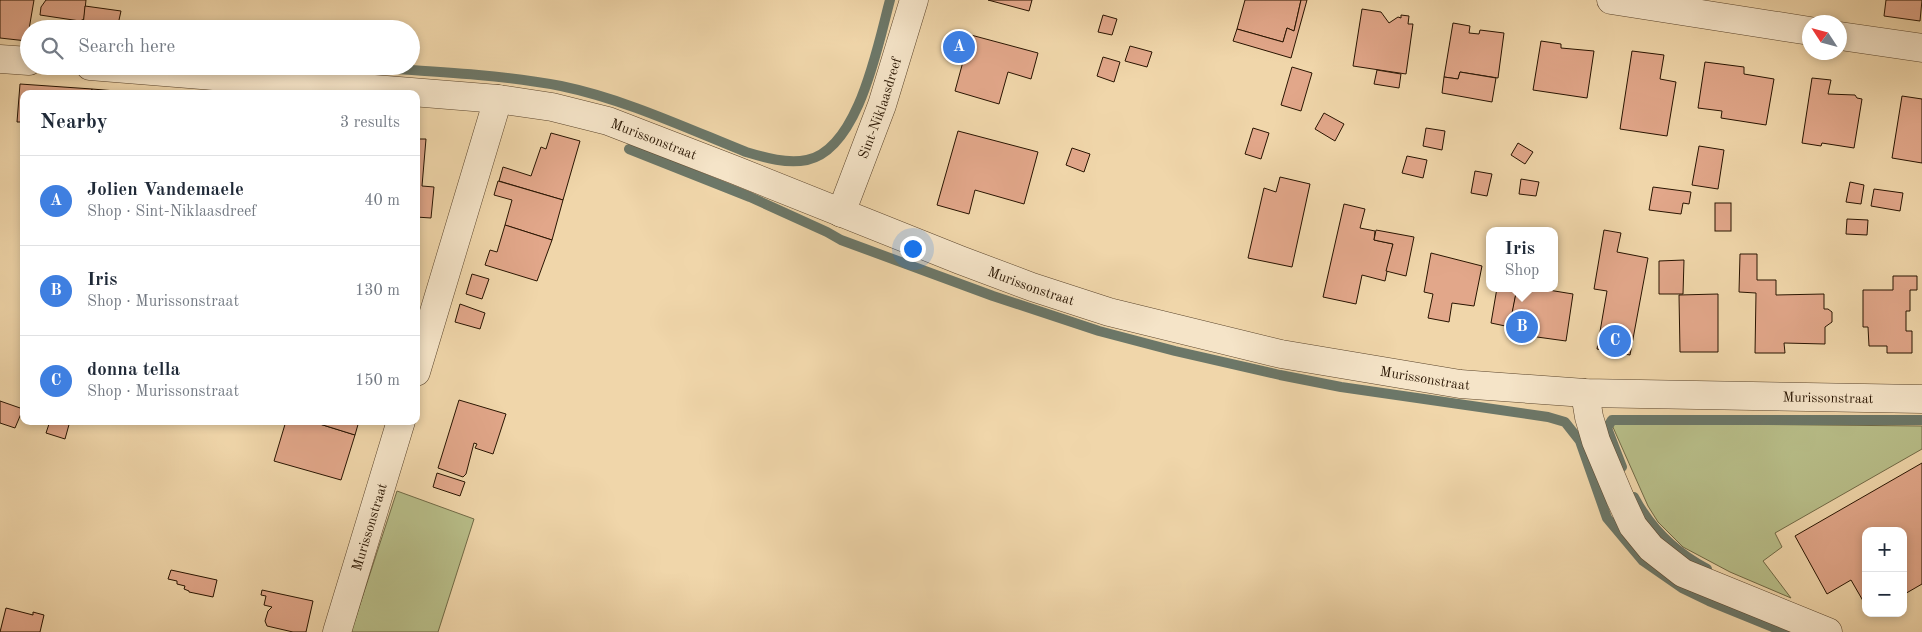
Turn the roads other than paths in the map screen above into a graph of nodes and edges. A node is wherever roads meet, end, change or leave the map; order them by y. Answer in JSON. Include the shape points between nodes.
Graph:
{"nodes":[{"id":1,"x":914,"y":0,"type":"edge"},
{"id":2,"x":1612,"y":0,"type":"edge"},
{"id":3,"x":1802,"y":30,"type":"edge"},
{"id":4,"x":1847,"y":37,"type":"edge"},
{"id":5,"x":1922,"y":48,"type":"edge"},
{"id":6,"x":0,"y":59,"type":"edge"},
{"id":7,"x":20,"y":60,"type":"edge"},
{"id":8,"x":201,"y":75,"type":"edge"},
{"id":9,"x":387,"y":90,"type":"edge"},
{"id":10,"x":420,"y":93,"type":"edge"},
{"id":11,"x":498,"y":99,"type":"junction"},
{"id":12,"x":841,"y":213,"type":"junction"},
{"id":13,"x":420,"y":359,"type":"edge"},
{"id":14,"x":1585,"y":394,"type":"junction"},
{"id":15,"x":1922,"y":399,"type":"edge"},
{"id":16,"x":400,"y":425,"type":"edge"},
{"id":17,"x":337,"y":632,"type":"edge"},
{"id":18,"x":1828,"y":632,"type":"edge"}],
"edges":[{"from":1,"to":12,"type":"street","name":"Sint-Niklaasdreef","via":[[882,105]]},
{"from":2,"to":3,"type":"street"},
{"from":4,"to":5,"type":"street"},
{"from":6,"to":7,"type":"street"},
{"from":8,"to":9,"type":"street","name":"Murissonstraat"},
{"from":10,"to":11,"type":"street","name":"Murissonstraat"},
{"from":11,"to":12,"type":"street","name":"Murissonstraat","via":[[552,107],[608,121]]},
{"from":11,"to":13,"type":"street"},
{"from":12,"to":14,"type":"street","name":"Murissonstraat","via":[[960,260],[1109,312],[1281,354],[1460,384]]},
{"from":14,"to":15,"type":"street","name":"Murissonstraat"},
{"from":14,"to":18,"type":"street","via":[[1596,441],[1620,498],[1633,526],[1651,548],[1683,573]]},
{"from":16,"to":17,"type":"street","name":"Murissonstraat"}]}
